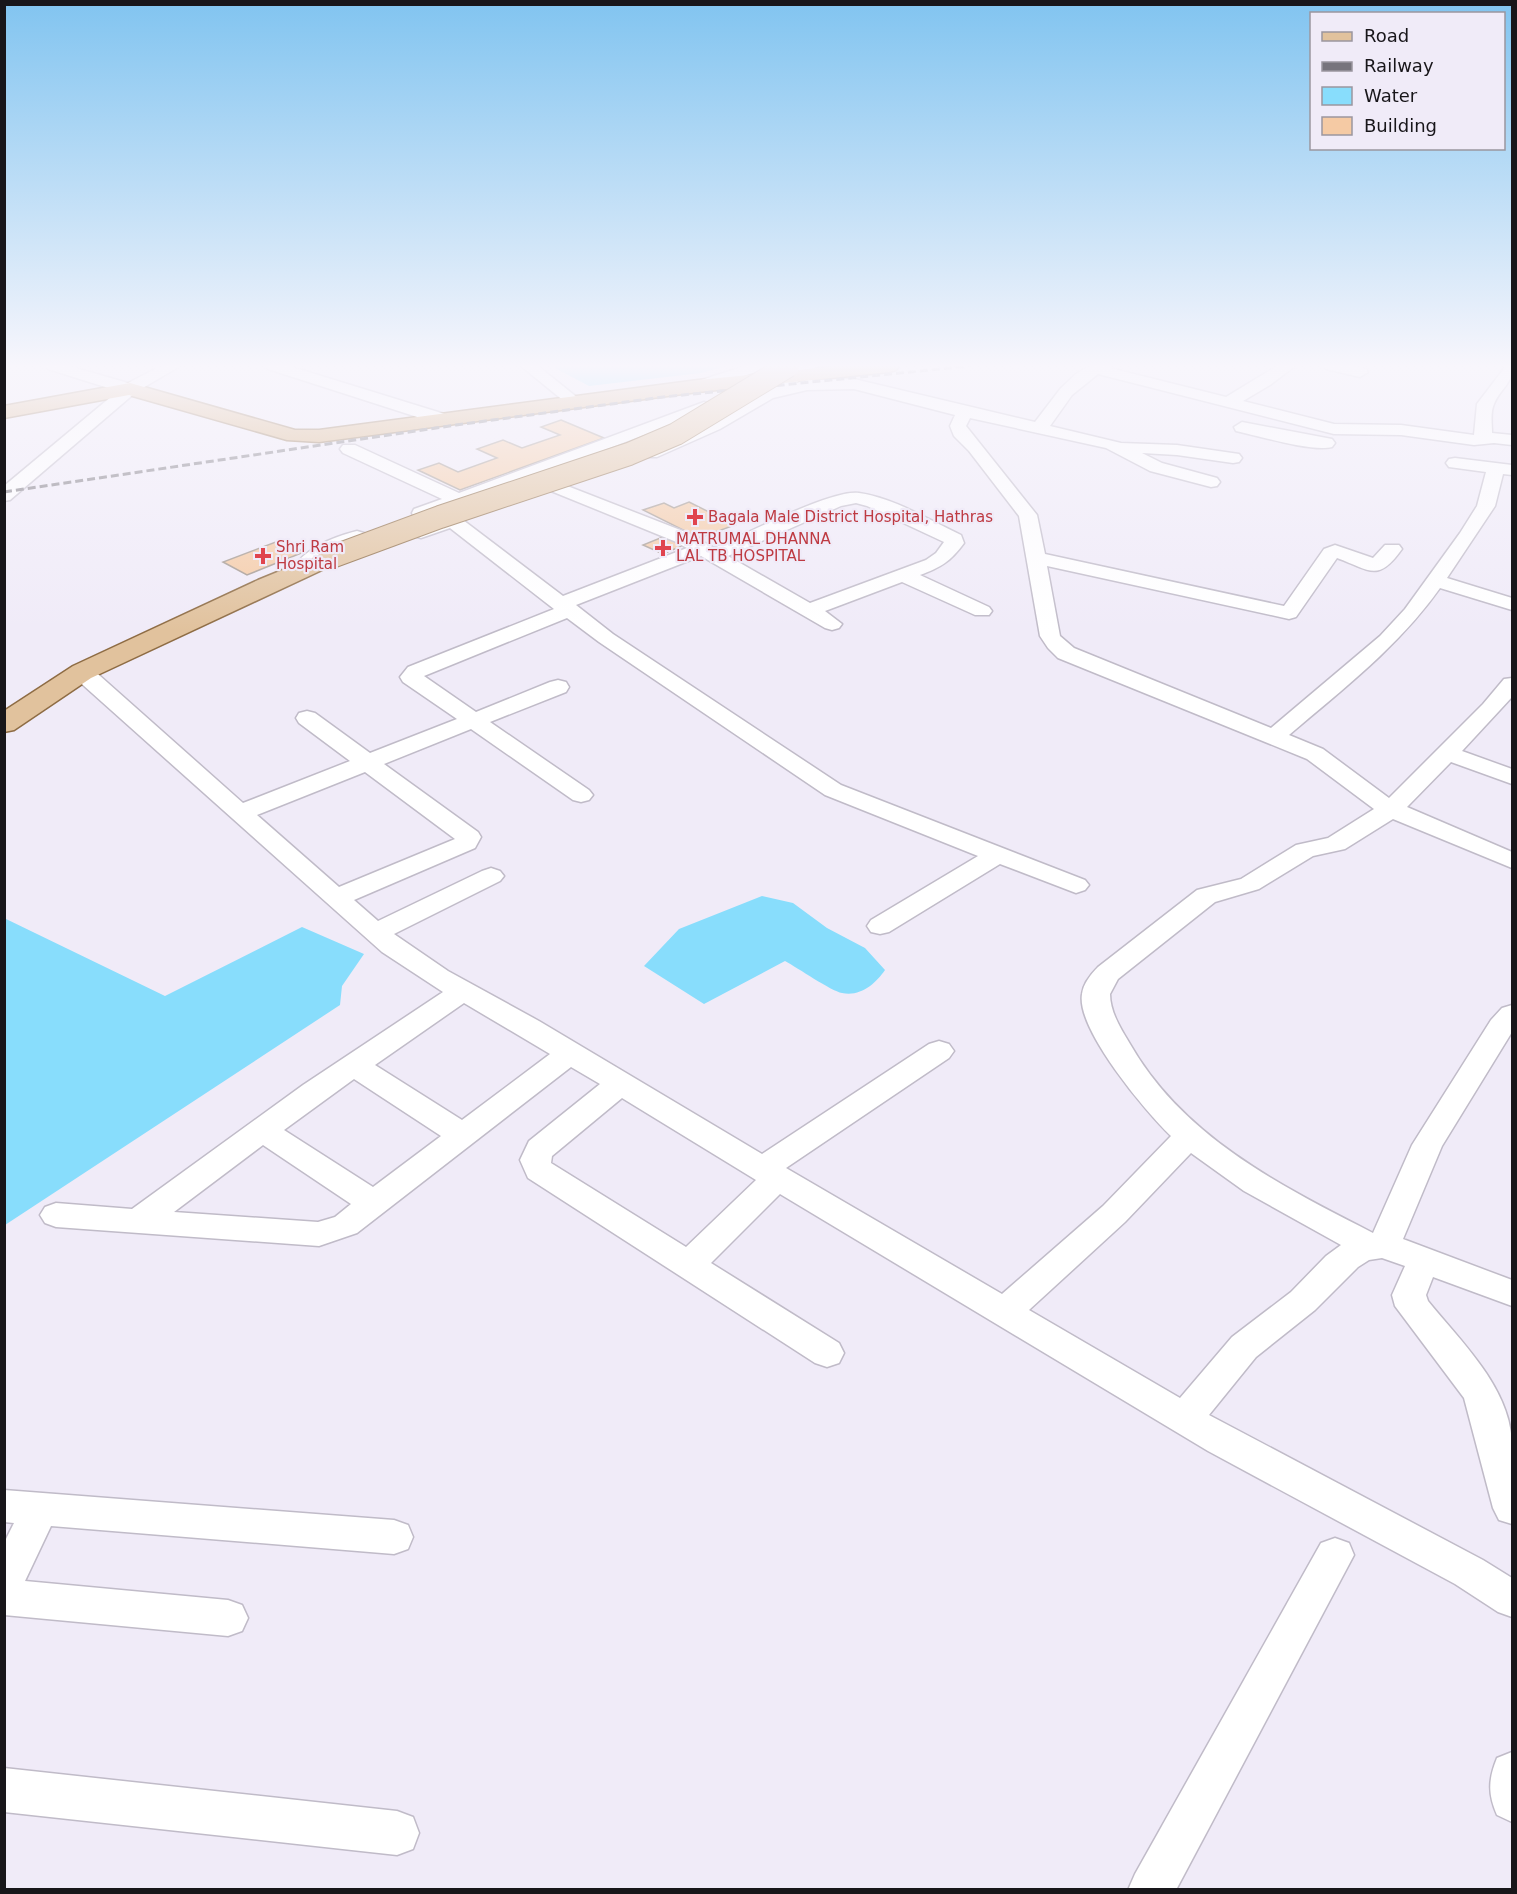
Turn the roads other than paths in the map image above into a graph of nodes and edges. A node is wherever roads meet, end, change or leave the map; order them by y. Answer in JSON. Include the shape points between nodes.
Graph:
{"nodes":[{"id":1,"x":53,"y":454,"type":"edge"},
{"id":2,"x":361,"y":454,"type":"edge"},
{"id":3,"x":577,"y":454,"type":"edge"},
{"id":4,"x":625,"y":454,"type":"edge"},
{"id":5,"x":648,"y":454,"type":"edge"},
{"id":6,"x":981,"y":454,"type":"edge"},
{"id":7,"x":1133,"y":454,"type":"edge"},
{"id":8,"x":1208,"y":454,"type":"edge"},
{"id":9,"x":1233,"y":458,"type":"dead end"},
{"id":10,"x":1455,"y":463,"type":"dead end"},
{"id":11,"x":1504,"y":469,"type":"edge"},
{"id":12,"x":1211,"y":482,"type":"dead end"},
{"id":13,"x":557,"y":487,"type":"junction"},
{"id":14,"x":4,"y":496,"type":"edge"},
{"id":15,"x":458,"y":499,"type":"junction"},
{"id":16,"x":452,"y":521,"type":"junction"},
{"id":17,"x":1392,"y":549,"type":"dead end"},
{"id":18,"x":707,"y":553,"type":"junction"},
{"id":19,"x":1037,"y":558,"type":"junction"},
{"id":20,"x":300,"y":571,"type":"junction"},
{"id":21,"x":903,"y":576,"type":"junction"},
{"id":22,"x":1436,"y":581,"type":"junction"},
{"id":23,"x":1512,"y":604,"type":"edge"},
{"id":24,"x":565,"y":607,"type":"junction"},
{"id":25,"x":809,"y":610,"type":"junction"},
{"id":26,"x":982,"y":611,"type":"dead end"},
{"id":27,"x":832,"y":624,"type":"dead end"},
{"id":28,"x":82,"y":672,"type":"junction"},
{"id":29,"x":1512,"y":684,"type":"edge"},
{"id":30,"x":558,"y":687,"type":"dead end"},
{"id":31,"x":1502,"y":712,"type":"edge"},
{"id":32,"x":308,"y":718,"type":"dead end"},
{"id":33,"x":474,"y":721,"type":"junction"},
{"id":34,"x":4,"y":724,"type":"edge"},
{"id":35,"x":1274,"y":737,"type":"junction"},
{"id":36,"x":1448,"y":753,"type":"junction"},
{"id":37,"x":367,"y":763,"type":"junction"},
{"id":38,"x":1512,"y":777,"type":"edge"},
{"id":39,"x":581,"y":795,"type":"dead end"},
{"id":40,"x":1391,"y":809,"type":"junction"},
{"id":41,"x":239,"y":813,"type":"junction"},
{"id":42,"x":997,"y":855,"type":"junction"},
{"id":43,"x":1512,"y":861,"type":"edge"},
{"id":44,"x":491,"y":876,"type":"dead end"},
{"id":45,"x":1076,"y":885,"type":"dead end"},
{"id":46,"x":336,"y":898,"type":"junction"},
{"id":47,"x":880,"y":926,"type":"dead end"},
{"id":48,"x":376,"y":932,"type":"junction"},
{"id":49,"x":463,"y":991,"type":"junction"},
{"id":50,"x":1512,"y":1014,"type":"edge"},
{"id":51,"x":939,"y":1051,"type":"dead end"},
{"id":52,"x":570,"y":1053,"type":"junction"},
{"id":53,"x":354,"y":1065,"type":"junction"},
{"id":54,"x":621,"y":1083,"type":"junction"},
{"id":55,"x":262,"y":1130,"type":"junction"},
{"id":56,"x":463,"y":1135,"type":"junction"},
{"id":57,"x":1188,"y":1137,"type":"junction"},
{"id":58,"x":770,"y":1173,"type":"junction"},
{"id":59,"x":374,"y":1203,"type":"junction"},
{"id":60,"x":56,"y":1215,"type":"dead end"},
{"id":61,"x":138,"y":1221,"type":"junction"},
{"id":62,"x":1377,"y":1246,"type":"junction"},
{"id":63,"x":1424,"y":1259,"type":"junction"},
{"id":64,"x":689,"y":1264,"type":"junction"},
{"id":65,"x":1512,"y":1293,"type":"edge"},
{"id":66,"x":1004,"y":1313,"type":"junction"},
{"id":67,"x":827,"y":1353,"type":"dead end"},
{"id":68,"x":1185,"y":1419,"type":"junction"},
{"id":69,"x":23,"y":1507,"type":"edge"},
{"id":70,"x":1512,"y":1508,"type":"edge"},
{"id":71,"x":394,"y":1537,"type":"dead end"},
{"id":72,"x":1335,"y":1555,"type":"dead end"},
{"id":73,"x":4,"y":1584,"type":"edge"},
{"id":74,"x":4,"y":1597,"type":"edge"},
{"id":75,"x":1512,"y":1599,"type":"edge"},
{"id":76,"x":228,"y":1618,"type":"dead end"},
{"id":77,"x":1512,"y":1773,"type":"edge"},
{"id":78,"x":4,"y":1790,"type":"edge"},
{"id":79,"x":1512,"y":1800,"type":"edge"},
{"id":80,"x":397,"y":1833,"type":"dead end"},
{"id":81,"x":1151,"y":1890,"type":"edge"}],
"edges":[{"from":1,"to":14,"type":"street"},
{"from":2,"to":15,"type":"street"},
{"from":3,"to":15,"type":"street"},
{"from":4,"to":20,"type":"main road","bridge":true},
{"from":5,"to":13,"type":"street"},
{"from":6,"to":19,"type":"street","via":[[1028,515]]},
{"from":7,"to":12,"type":"street","via":[[1156,467]]},
{"from":8,"to":9,"type":"street"},
{"from":10,"to":11,"type":"street"},
{"from":11,"to":22,"type":"street","via":[[1496,499],[1486,506]]},
{"from":13,"to":16,"type":"street"},
{"from":13,"to":18,"type":"street","via":[[681,537]]},
{"from":15,"to":20,"type":"street","via":[[319,551]]},
{"from":16,"to":20,"type":"street","via":[[324,567]]},
{"from":16,"to":24,"type":"street"},
{"from":17,"to":19,"type":"street","via":[[1377,566],[1335,551],[1292,612],[1286,613]]},
{"from":18,"to":21,"type":"street","via":[[837,501],[856,498],[872,501],[954,539],[938,561]]},
{"from":18,"to":24,"type":"street"},
{"from":18,"to":25,"type":"street"},
{"from":19,"to":35,"type":"street","via":[[1050,636],[1059,649]]},
{"from":20,"to":28,"type":"main road"},
{"from":21,"to":25,"type":"street"},
{"from":21,"to":26,"type":"street"},
{"from":22,"to":23,"type":"street"},
{"from":22,"to":35,"type":"street","via":[[1387,640]]},
{"from":24,"to":33,"type":"street","via":[[411,675],[412,680]]},
{"from":24,"to":42,"type":"street","via":[[833,790]]},
{"from":25,"to":27,"type":"street"},
{"from":28,"to":34,"type":"main road"},
{"from":28,"to":41,"type":"street"},
{"from":29,"to":31,"type":"street"},
{"from":30,"to":33,"type":"street"},
{"from":31,"to":36,"type":"street"},
{"from":32,"to":37,"type":"street"},
{"from":33,"to":37,"type":"street"},
{"from":33,"to":39,"type":"street"},
{"from":35,"to":40,"type":"street","via":[[1315,754]]},
{"from":36,"to":38,"type":"street"},
{"from":36,"to":40,"type":"street"},
{"from":37,"to":41,"type":"street"},
{"from":37,"to":46,"type":"street","via":[[469,840]]},
{"from":40,"to":43,"type":"street"},
{"from":40,"to":57,"type":"street","via":[[1336,844],[1305,850],[1250,884],[1206,896],[1098,983],[1096,1007],[1114,1044],[1136,1080]]},
{"from":41,"to":46,"type":"street"},
{"from":42,"to":45,"type":"street"},
{"from":42,"to":47,"type":"street"},
{"from":44,"to":48,"type":"street"},
{"from":46,"to":48,"type":"street"},
{"from":48,"to":49,"type":"street"},
{"from":49,"to":52,"type":"street"},
{"from":49,"to":53,"type":"street"},
{"from":50,"to":62,"type":"street","via":[[1427,1145]]},
{"from":51,"to":58,"type":"street"},
{"from":52,"to":54,"type":"street"},
{"from":52,"to":56,"type":"street"},
{"from":53,"to":55,"type":"street"},
{"from":53,"to":56,"type":"street"},
{"from":54,"to":58,"type":"street"},
{"from":54,"to":64,"type":"street","via":[[540,1149],[535,1164]]},
{"from":55,"to":59,"type":"street"},
{"from":55,"to":61,"type":"street"},
{"from":56,"to":59,"type":"street"},
{"from":57,"to":62,"type":"street","via":[[1284,1202]]},
{"from":57,"to":66,"type":"street","via":[[1114,1214]]},
{"from":58,"to":64,"type":"street"},
{"from":58,"to":66,"type":"street"},
{"from":59,"to":61,"type":"street","via":[[346,1225],[319,1234]]},
{"from":60,"to":61,"type":"street"},
{"from":62,"to":63,"type":"street"},
{"from":62,"to":68,"type":"street","via":[[1354,1252],[1337,1264],[1304,1300],[1245,1346]]},
{"from":63,"to":65,"type":"street"},
{"from":63,"to":70,"type":"street","via":[[1409,1295],[1412,1306],[1479,1391]]},
{"from":64,"to":67,"type":"street"},
{"from":66,"to":68,"type":"street"},
{"from":68,"to":75,"type":"street"},
{"from":69,"to":71,"type":"street"},
{"from":69,"to":73,"type":"street"},
{"from":72,"to":81,"type":"street"},
{"from":74,"to":76,"type":"street"},
{"from":77,"to":79,"type":"street"},
{"from":78,"to":80,"type":"street"}]}
